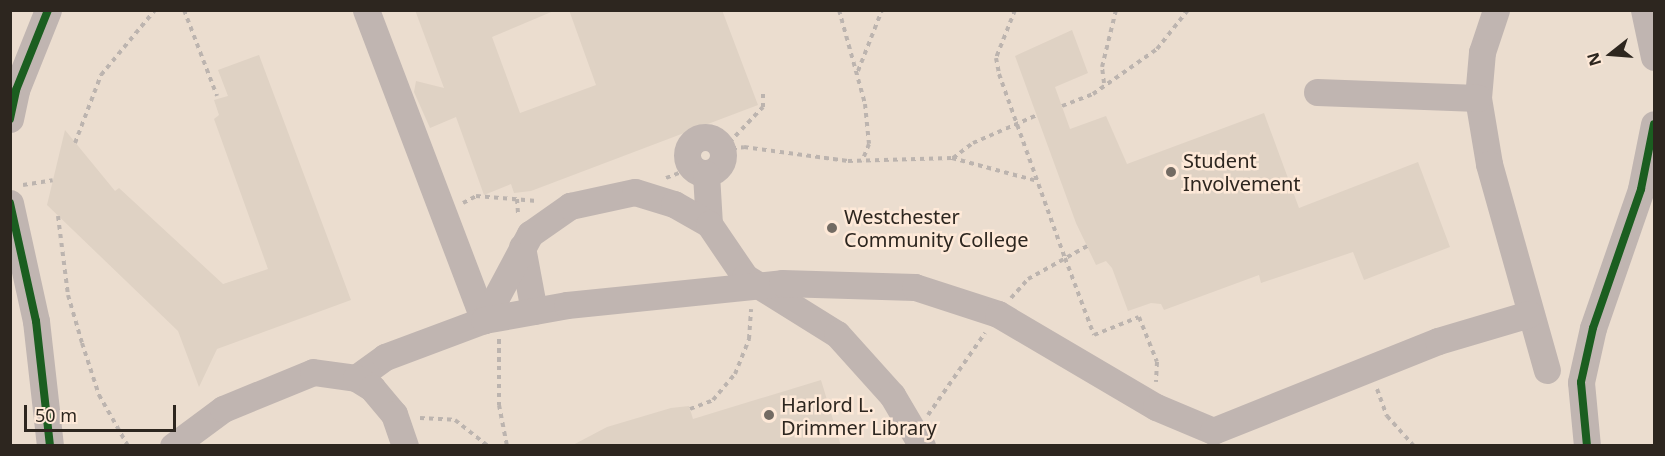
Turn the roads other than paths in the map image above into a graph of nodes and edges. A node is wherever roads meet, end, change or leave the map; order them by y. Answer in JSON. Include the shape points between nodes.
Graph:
{"nodes":[{"id":1,"x":48,"y":10,"type":"edge"},
{"id":2,"x":366,"y":10,"type":"edge"},
{"id":3,"x":1496,"y":10,"type":"edge"},
{"id":4,"x":1644,"y":10,"type":"edge"},
{"id":5,"x":1654,"y":57,"type":"edge"},
{"id":6,"x":1317,"y":92,"type":"dead end"},
{"id":7,"x":1478,"y":98,"type":"junction"},
{"id":8,"x":10,"y":119,"type":"edge"},
{"id":9,"x":1654,"y":124,"type":"edge"},
{"id":10,"x":723,"y":149,"type":"road end"},
{"id":11,"x":15,"y":194,"type":"edge"},
{"id":12,"x":710,"y":224,"type":"junction"},
{"id":13,"x":522,"y":247,"type":"junction"},
{"id":14,"x":752,"y":287,"type":"junction"},
{"id":15,"x":534,"y":311,"type":"junction"},
{"id":16,"x":1529,"y":314,"type":"junction"},
{"id":17,"x":492,"y":319,"type":"junction"},
{"id":18,"x":1546,"y":370,"type":"dead end"},
{"id":19,"x":356,"y":378,"type":"junction"},
{"id":20,"x":407,"y":434,"type":"edge"},
{"id":21,"x":1198,"y":436,"type":"edge"},
{"id":22,"x":919,"y":440,"type":"edge"},
{"id":23,"x":50,"y":446,"type":"edge"},
{"id":24,"x":173,"y":446,"type":"edge"},
{"id":25,"x":1587,"y":446,"type":"edge"}],
"edges":[{"from":1,"to":8,"type":"street","via":[[16,90]]},
{"from":2,"to":17,"type":"street","via":[[443,213]]},
{"from":3,"to":7,"type":"street","via":[[1482,52]]},
{"from":4,"to":5,"type":"street"},
{"from":6,"to":7,"type":"street"},
{"from":7,"to":16,"type":"street","via":[[1489,165]]},
{"from":9,"to":25,"type":"street","via":[[1641,189],[1593,328],[1581,382]]},
{"from":10,"to":12,"type":"street","via":[[721,166],[706,174]]},
{"from":11,"to":23,"type":"street","via":[[36,321]]},
{"from":12,"to":13,"type":"street","via":[[674,204],[635,192],[570,206],[530,234]]},
{"from":12,"to":14,"type":"street"},
{"from":13,"to":15,"type":"street"},
{"from":13,"to":17,"type":"street"},
{"from":14,"to":15,"type":"street"},
{"from":14,"to":21,"type":"street","via":[[915,287],[998,314]]},
{"from":14,"to":22,"type":"street","via":[[837,334],[892,395]]},
{"from":15,"to":17,"type":"street"},
{"from":16,"to":18,"type":"street"},
{"from":16,"to":21,"type":"street","via":[[1370,369],[1246,422]]},
{"from":17,"to":19,"type":"street","via":[[385,357]]},
{"from":19,"to":20,"type":"street","via":[[394,414]]},
{"from":19,"to":24,"type":"street","via":[[313,372],[268,387],[223,409]]}]}
